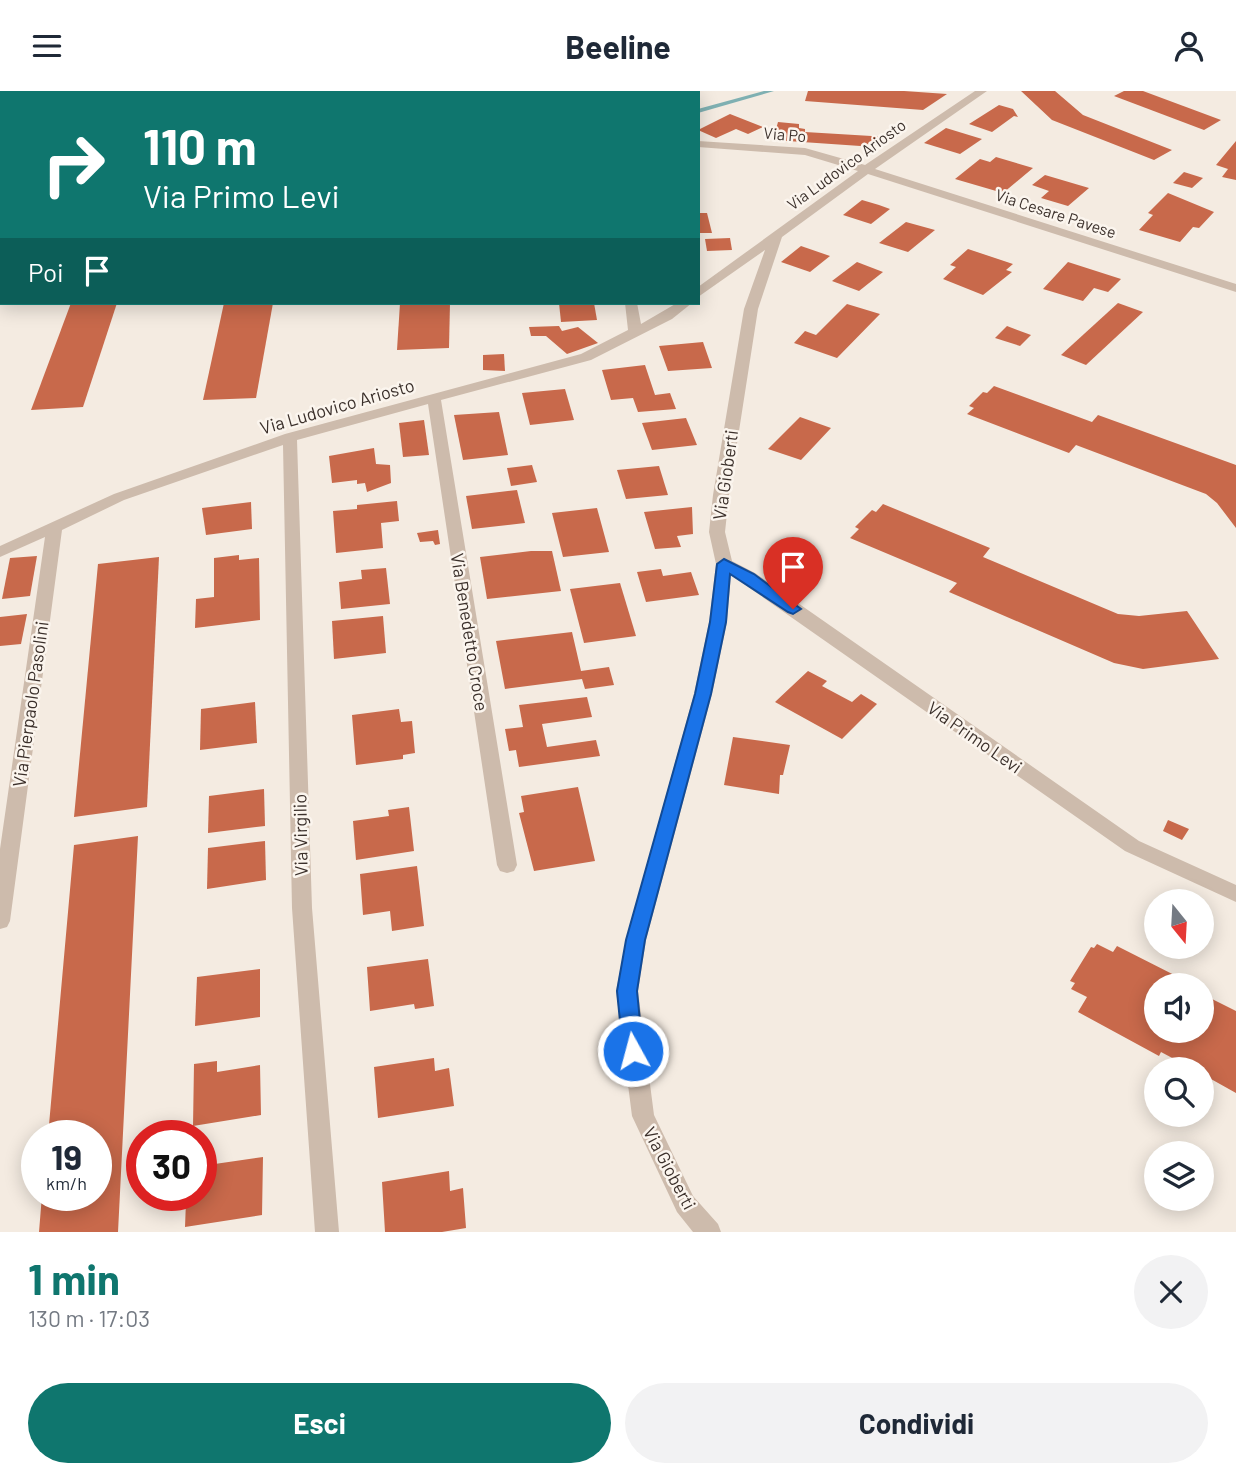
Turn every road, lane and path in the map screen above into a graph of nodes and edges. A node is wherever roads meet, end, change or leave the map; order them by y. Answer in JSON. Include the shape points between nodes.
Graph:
{"nodes":[{"id":1,"x":982,"y":91,"type":"edge"},
{"id":2,"x":700,"y":144,"type":"edge"},
{"id":3,"x":866,"y":170,"type":"junction"},
{"id":4,"x":776,"y":237,"type":"junction"},
{"id":5,"x":1236,"y":288,"type":"edge"},
{"id":6,"x":700,"y":292,"type":"edge"},
{"id":7,"x":631,"y":305,"type":"edge"},
{"id":8,"x":682,"y":305,"type":"edge"},
{"id":9,"x":635,"y":332,"type":"junction"},
{"id":10,"x":434,"y":399,"type":"junction"},
{"id":11,"x":290,"y":437,"type":"junction"},
{"id":12,"x":54,"y":529,"type":"junction"},
{"id":13,"x":0,"y":552,"type":"edge"},
{"id":14,"x":724,"y":564,"type":"junction"},
{"id":15,"x":507,"y":865,"type":"dead end"},
{"id":16,"x":1236,"y":894,"type":"edge"},
{"id":17,"x":0,"y":921,"type":"edge"},
{"id":18,"x":327,"y":1232,"type":"edge"},
{"id":19,"x":709,"y":1232,"type":"edge"}],
"edges":[{"from":1,"to":3,"type":"street","name":"Via Ludovico Ariosto"},
{"from":2,"to":3,"type":"street","name":"Via Po","via":[[823,153]]},
{"from":3,"to":4,"type":"street","name":"Via Ludovico Ariosto"},
{"from":3,"to":5,"type":"street","name":"Via Cesare Pavese"},
{"from":4,"to":6,"type":"street","name":"Via Ludovico Ariosto"},
{"from":4,"to":14,"type":"street","name":"Via Gioberti","via":[[751,309],[721,495],[717,532]]},
{"from":7,"to":9,"type":"street"},
{"from":8,"to":9,"type":"street","name":"Via Ludovico Ariosto"},
{"from":9,"to":10,"type":"street","name":"Via Ludovico Ariosto","via":[[586,357]]},
{"from":10,"to":11,"type":"street","name":"Via Ludovico Ariosto"},
{"from":10,"to":15,"type":"street","name":"Via Benedetto Croce"},
{"from":11,"to":12,"type":"street","name":"Via Ludovico Ariosto","via":[[119,496]]},
{"from":11,"to":18,"type":"street","name":"Via Virgilio","via":[[302,908]]},
{"from":12,"to":13,"type":"street","name":"Via Ludovico Ariosto"},
{"from":12,"to":17,"type":"street","name":"Via Pierpaolo Pasolini"},
{"from":14,"to":16,"type":"street","name":"Via Primo Levi","via":[[749,577],[1132,846]]},
{"from":14,"to":19,"type":"street","name":"Via Gioberti","via":[[703,694],[636,940],[627,991],[643,1116],[684,1204]]}]}
